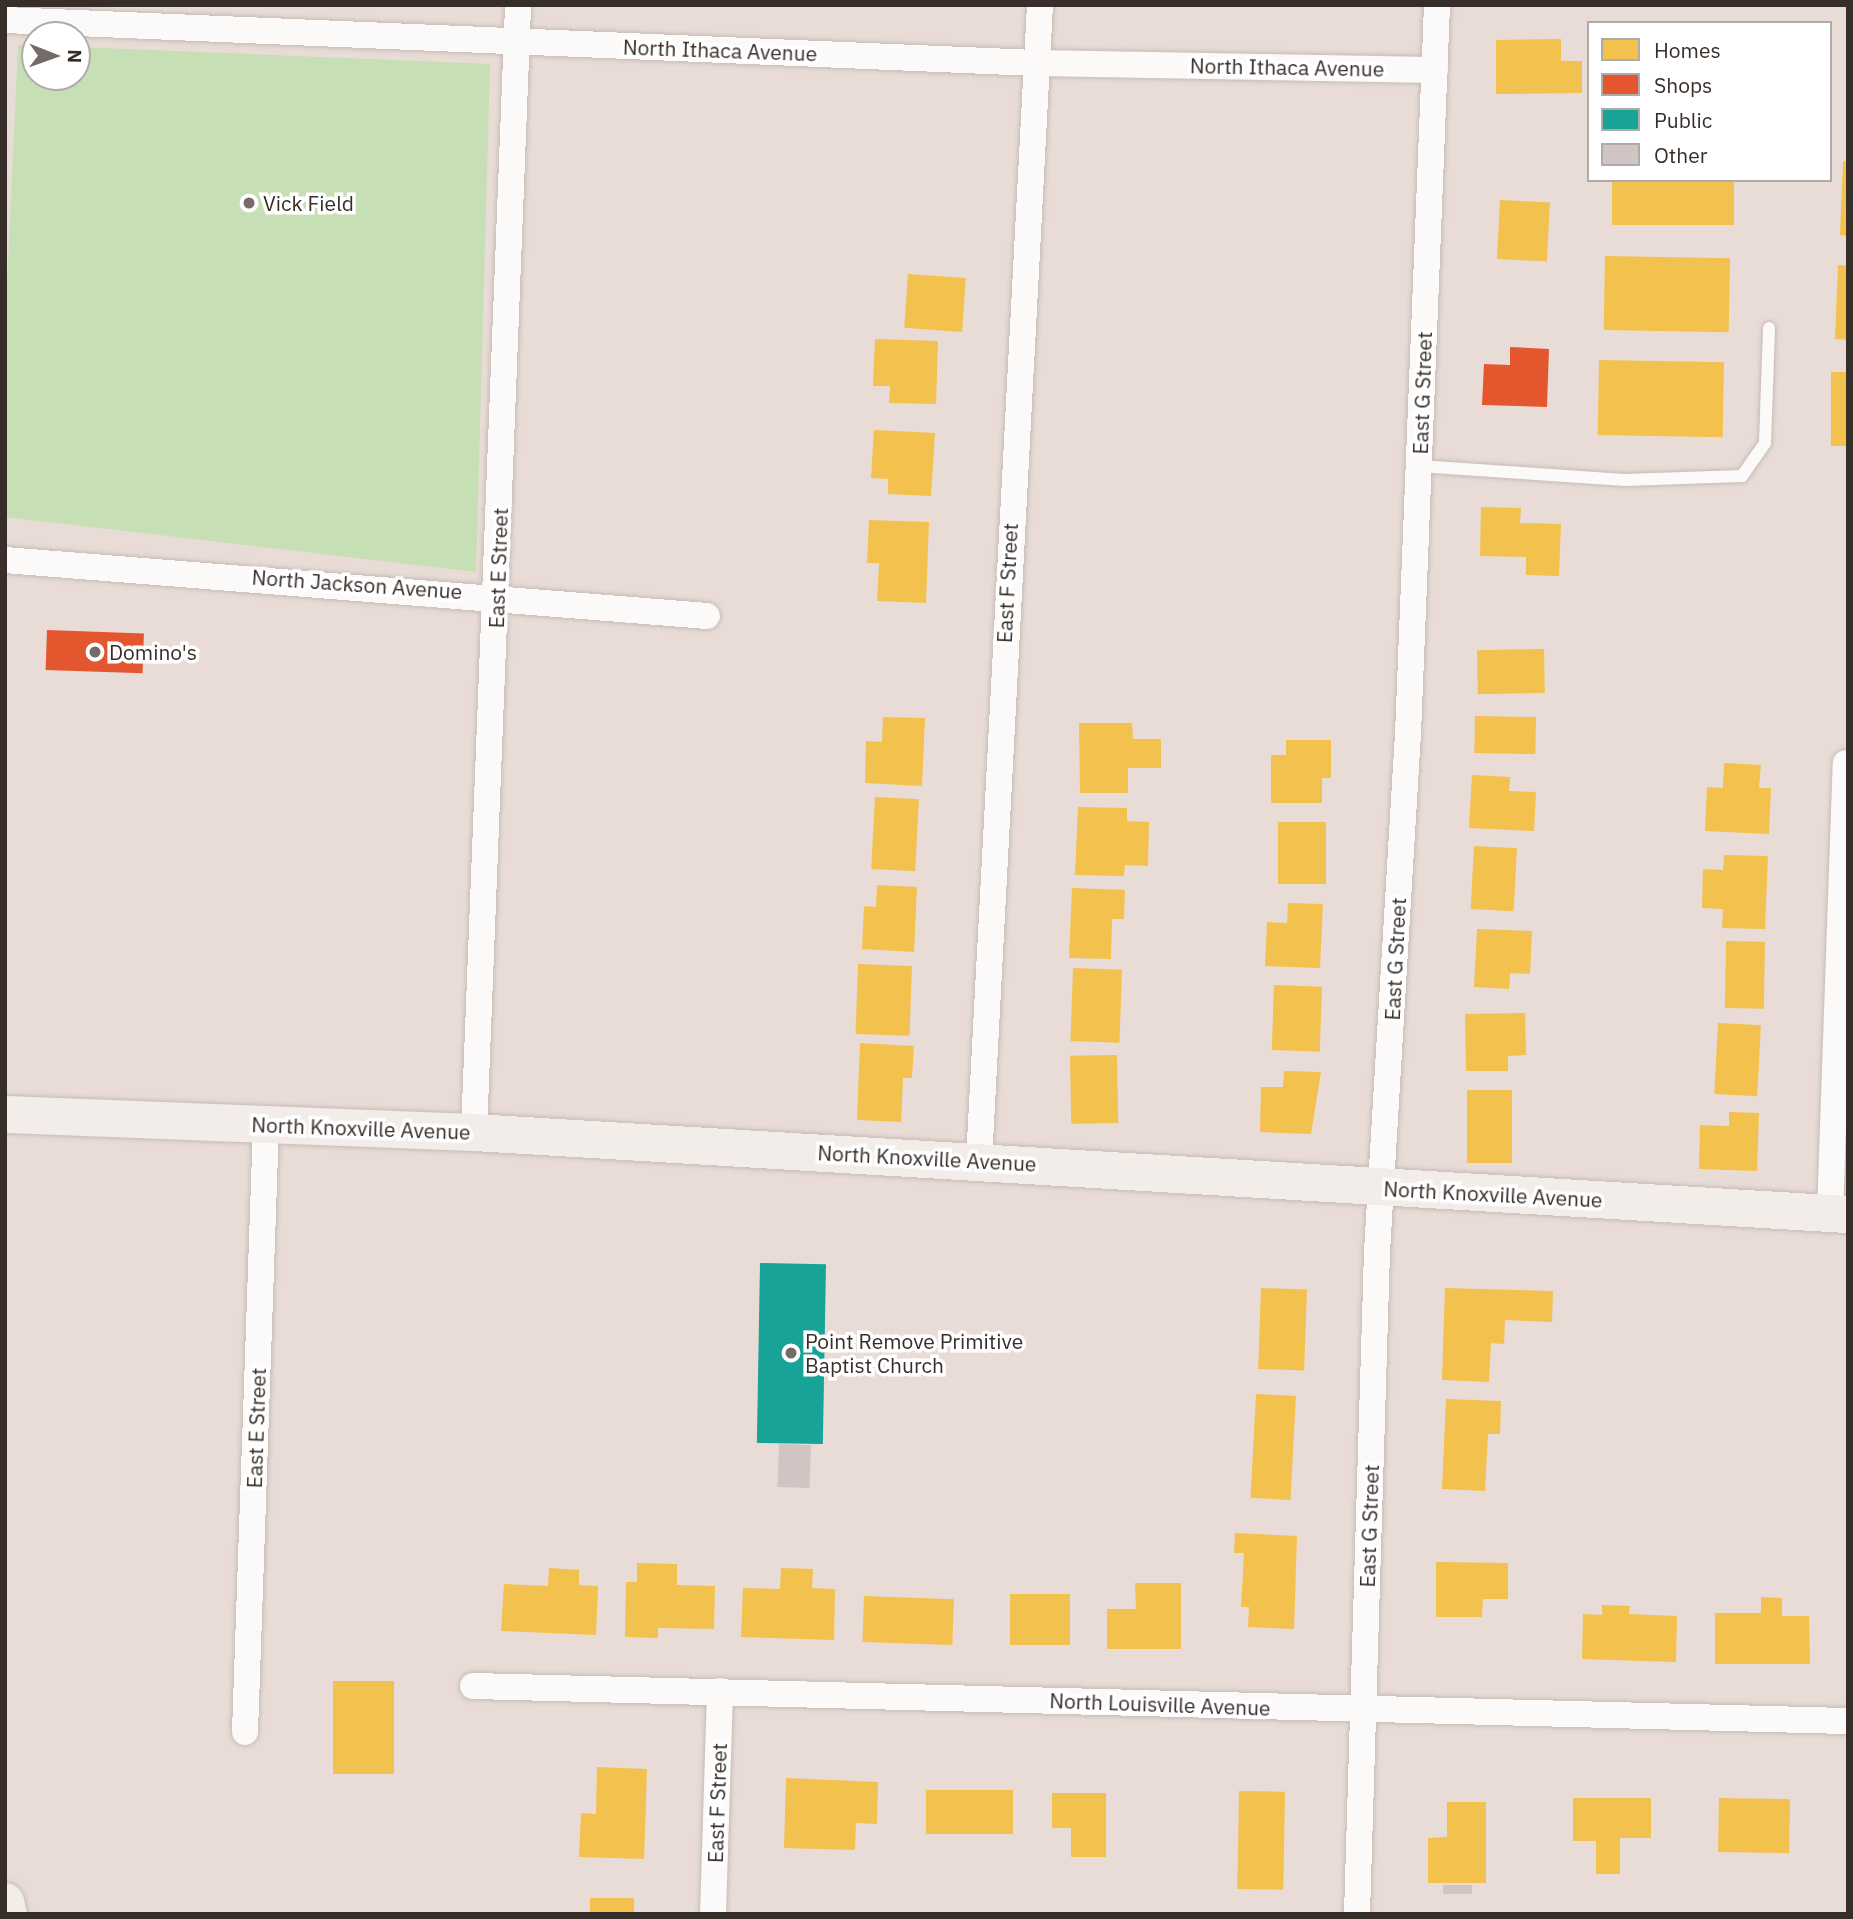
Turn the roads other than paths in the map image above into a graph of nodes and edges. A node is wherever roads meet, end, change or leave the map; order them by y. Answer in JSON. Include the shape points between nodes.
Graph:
{"nodes":[{"id":1,"x":518,"y":5,"type":"edge"},
{"id":2,"x":1040,"y":5,"type":"edge"},
{"id":3,"x":1437,"y":5,"type":"edge"},
{"id":4,"x":5,"y":20,"type":"edge"},
{"id":5,"x":516,"y":42,"type":"junction"},
{"id":6,"x":1036,"y":63,"type":"junction"},
{"id":7,"x":1435,"y":70,"type":"junction"},
{"id":8,"x":1769,"y":328,"type":"dead end"},
{"id":9,"x":1419,"y":466,"type":"junction"},
{"id":10,"x":5,"y":560,"type":"edge"},
{"id":11,"x":497,"y":594,"type":"junction"},
{"id":12,"x":707,"y":615,"type":"dead end"},
{"id":13,"x":1846,"y":762,"type":"edge"},
{"id":14,"x":5,"y":1114,"type":"edge"},
{"id":15,"x":266,"y":1124,"type":"junction"},
{"id":16,"x":474,"y":1132,"type":"junction"},
{"id":17,"x":979,"y":1161,"type":"junction"},
{"id":18,"x":1381,"y":1187,"type":"junction"},
{"id":19,"x":1839,"y":1214,"type":"edge"},
{"id":20,"x":473,"y":1686,"type":"dead end"},
{"id":21,"x":720,"y":1692,"type":"junction"},
{"id":22,"x":1363,"y":1709,"type":"junction"},
{"id":23,"x":1848,"y":1721,"type":"edge"},
{"id":24,"x":245,"y":1732,"type":"dead end"},
{"id":25,"x":5,"y":1901,"type":"edge"},
{"id":26,"x":8,"y":1914,"type":"edge"},
{"id":27,"x":713,"y":1914,"type":"edge"},
{"id":28,"x":1357,"y":1914,"type":"edge"}],
"edges":[{"from":1,"to":5,"type":"street","name":"East E Street"},
{"from":2,"to":6,"type":"street","name":"East F Street"},
{"from":3,"to":7,"type":"street","name":"East G Street"},
{"from":4,"to":5,"type":"street","name":"North Ithaca Avenue"},
{"from":5,"to":6,"type":"street","name":"North Ithaca Avenue"},
{"from":5,"to":11,"type":"street","name":"East E Street"},
{"from":6,"to":7,"type":"street","name":"North Ithaca Avenue"},
{"from":6,"to":17,"type":"street","name":"East F Street"},
{"from":7,"to":9,"type":"street","name":"East G Street"},
{"from":8,"to":9,"type":"lane","via":[[1765,443],[1742,476],[1625,481]]},
{"from":9,"to":18,"type":"street","name":"East G Street"},
{"from":10,"to":11,"type":"street","name":"North Jackson Avenue"},
{"from":11,"to":12,"type":"street","name":"North Jackson Avenue"},
{"from":11,"to":16,"type":"street","name":"East E Street"},
{"from":13,"to":19,"type":"street"},
{"from":14,"to":15,"type":"street","name":"North Knoxville Avenue"},
{"from":15,"to":16,"type":"street","name":"North Knoxville Avenue"},
{"from":15,"to":24,"type":"street","name":"East E Street"},
{"from":16,"to":17,"type":"street","name":"North Knoxville Avenue"},
{"from":17,"to":18,"type":"street","name":"North Knoxville Avenue"},
{"from":18,"to":19,"type":"street","name":"North Knoxville Avenue"},
{"from":18,"to":22,"type":"street","name":"East G Street"},
{"from":20,"to":21,"type":"street","name":"North Louisville Avenue"},
{"from":21,"to":22,"type":"street","name":"North Louisville Avenue"},
{"from":21,"to":27,"type":"street","name":"East F Street"},
{"from":22,"to":23,"type":"street","name":"North Louisville Avenue"},
{"from":22,"to":28,"type":"street","name":"East G Street"},
{"from":25,"to":26,"type":"street"}]}
